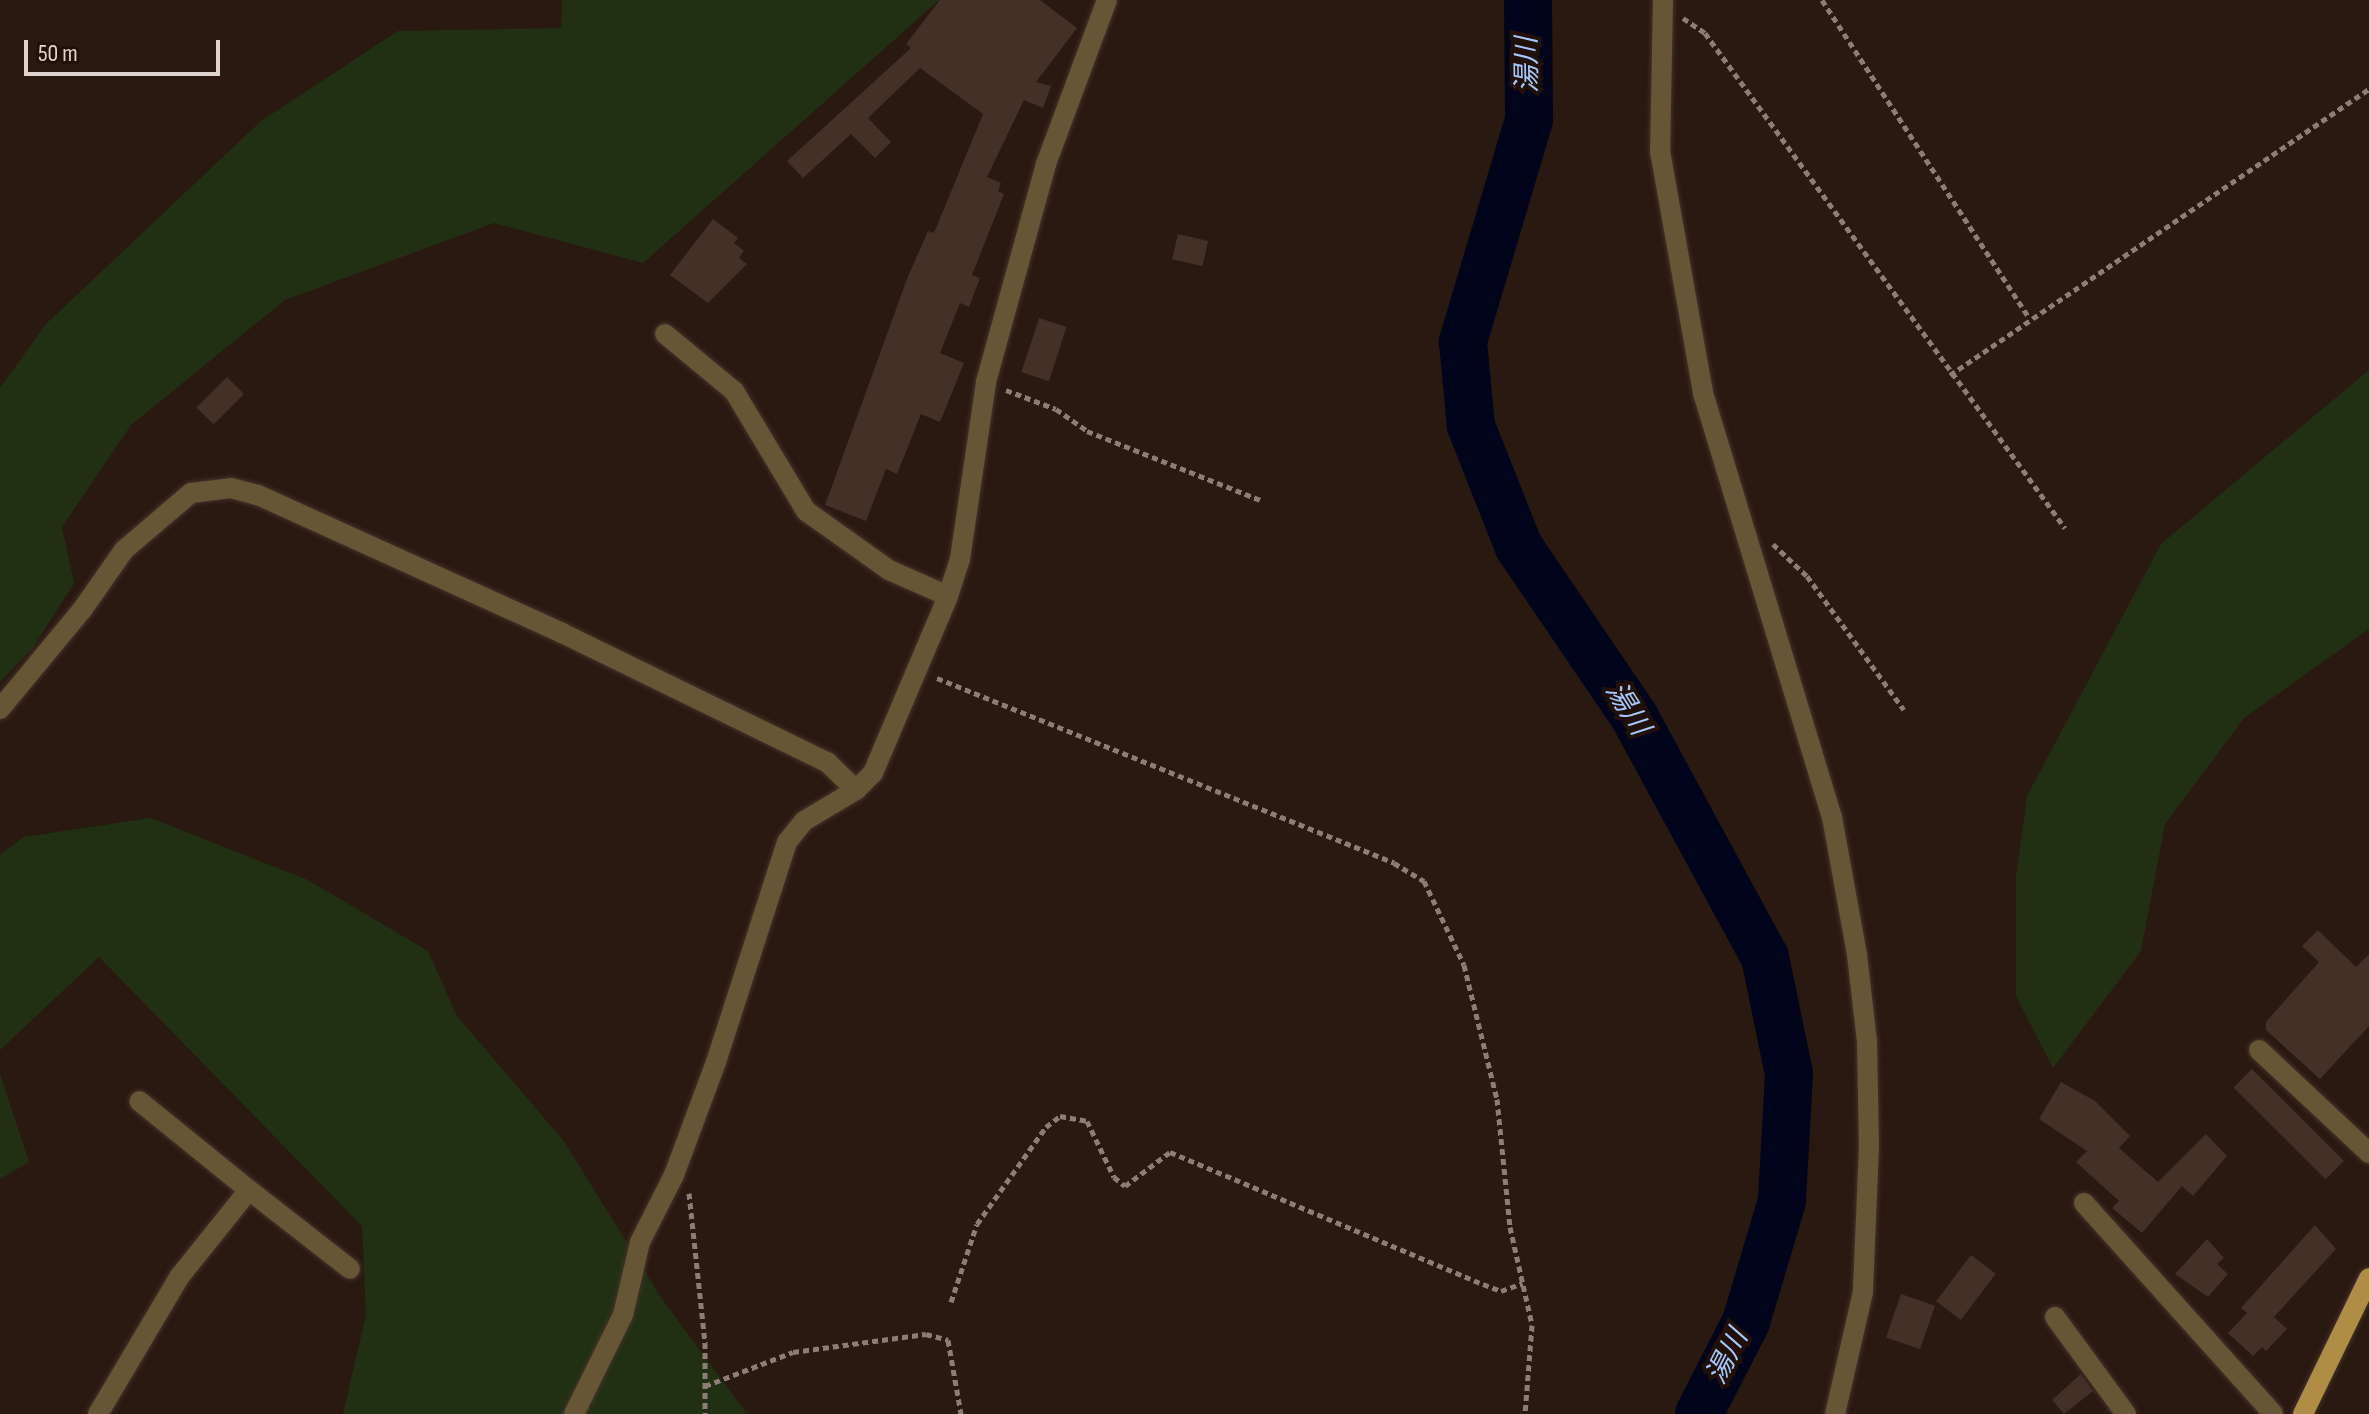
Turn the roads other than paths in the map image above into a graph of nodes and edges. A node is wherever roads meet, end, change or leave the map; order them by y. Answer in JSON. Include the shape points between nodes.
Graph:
{"nodes":[{"id":1,"x":1107,"y":0,"type":"edge"},
{"id":2,"x":1663,"y":7,"type":"edge"},
{"id":3,"x":665,"y":334,"type":"dead end"},
{"id":4,"x":948,"y":596,"type":"junction"},
{"id":5,"x":0,"y":709,"type":"edge"},
{"id":6,"x":856,"y":790,"type":"junction"},
{"id":7,"x":2259,"y":1050,"type":"dead end"},
{"id":8,"x":139,"y":1101,"type":"dead end"},
{"id":9,"x":2369,"y":1153,"type":"edge"},
{"id":10,"x":249,"y":1190,"type":"junction"},
{"id":11,"x":2084,"y":1203,"type":"dead end"},
{"id":12,"x":350,"y":1269,"type":"dead end"},
{"id":13,"x":2369,"y":1278,"type":"edge"},
{"id":14,"x":2055,"y":1317,"type":"dead end"},
{"id":15,"x":98,"y":1414,"type":"edge"},
{"id":16,"x":574,"y":1414,"type":"edge"},
{"id":17,"x":1835,"y":1414,"type":"edge"},
{"id":18,"x":2126,"y":1414,"type":"edge"},
{"id":19,"x":2273,"y":1414,"type":"edge"},
{"id":20,"x":2303,"y":1414,"type":"edge"}],
"edges":[{"from":1,"to":4,"type":"street","via":[[1046,164],[986,382],[960,559]]},
{"from":2,"to":17,"type":"street","via":[[1660,151],[1703,393],[1832,817],[1867,1042],[1863,1292]]},
{"from":3,"to":4,"type":"street","via":[[734,391],[806,511],[889,570]]},
{"from":4,"to":6,"type":"street","via":[[873,773]]},
{"from":5,"to":6,"type":"street","via":[[124,550],[191,493],[231,488],[258,495],[562,633],[827,762]]},
{"from":6,"to":16,"type":"street","via":[[804,821],[787,842],[674,1175],[640,1242],[623,1315]]},
{"from":7,"to":9,"type":"street"},
{"from":8,"to":10,"type":"street"},
{"from":10,"to":12,"type":"street"},
{"from":10,"to":15,"type":"street","via":[[180,1276]]},
{"from":11,"to":19,"type":"street"},
{"from":13,"to":20,"type":"main road"},
{"from":14,"to":18,"type":"street"}]}
